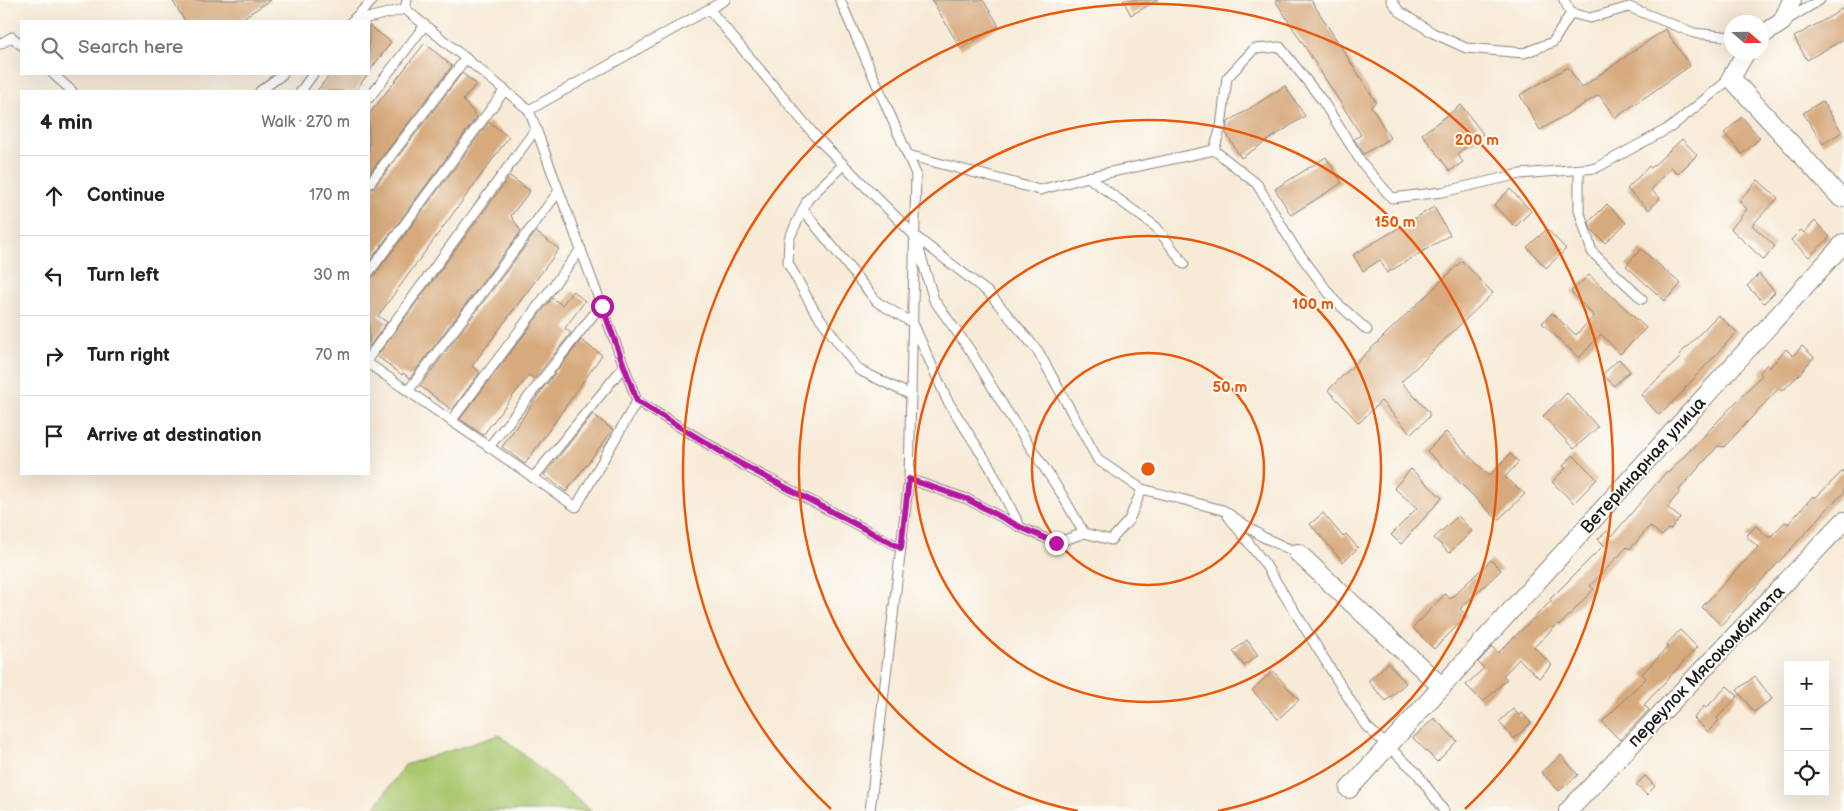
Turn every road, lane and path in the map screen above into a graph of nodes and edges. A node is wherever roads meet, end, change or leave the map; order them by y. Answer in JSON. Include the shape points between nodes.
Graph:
{"nodes":[{"id":1,"x":373,"y":0,"type":"edge"},
{"id":2,"x":725,"y":0,"type":"edge"},
{"id":3,"x":840,"y":0,"type":"edge"},
{"id":4,"x":1391,"y":0,"type":"edge"},
{"id":5,"x":1564,"y":0,"type":"edge"},
{"id":6,"x":1792,"y":0,"type":"edge"},
{"id":7,"x":1820,"y":0,"type":"edge"},
{"id":8,"x":406,"y":4,"type":"edge"},
{"id":9,"x":708,"y":9,"type":"junction"},
{"id":10,"x":1571,"y":12,"type":"junction"},
{"id":11,"x":354,"y":20,"type":"edge"},
{"id":12,"x":356,"y":20,"type":"edge"},
{"id":13,"x":1782,"y":22,"type":"junction"},
{"id":14,"x":425,"y":25,"type":"junction"},
{"id":15,"x":1769,"y":30,"type":"edge"},
{"id":16,"x":1724,"y":36,"type":"edge"},
{"id":17,"x":0,"y":44,"type":"edge"},
{"id":18,"x":20,"y":44,"type":"edge"},
{"id":19,"x":466,"y":58,"type":"junction"},
{"id":20,"x":1741,"y":60,"type":"edge"},
{"id":21,"x":54,"y":75,"type":"edge"},
{"id":22,"x":282,"y":75,"type":"edge"},
{"id":23,"x":312,"y":75,"type":"edge"},
{"id":24,"x":1731,"y":78,"type":"junction"},
{"id":25,"x":71,"y":90,"type":"edge"},
{"id":26,"x":261,"y":90,"type":"edge"},
{"id":27,"x":301,"y":90,"type":"edge"},
{"id":28,"x":505,"y":90,"type":"junction"},
{"id":29,"x":370,"y":97,"type":"edge"},
{"id":30,"x":529,"y":110,"type":"junction"},
{"id":31,"x":536,"y":129,"type":"junction"},
{"id":32,"x":1214,"y":150,"type":"junction"},
{"id":33,"x":908,"y":155,"type":"junction"},
{"id":34,"x":843,"y":165,"type":"junction"},
{"id":35,"x":1579,"y":170,"type":"junction"},
{"id":36,"x":1088,"y":177,"type":"junction"},
{"id":37,"x":370,"y":183,"type":"edge"},
{"id":38,"x":559,"y":191,"type":"junction"},
{"id":39,"x":1843,"y":198,"type":"edge"},
{"id":40,"x":803,"y":210,"type":"junction"},
{"id":41,"x":915,"y":236,"type":"junction"},
{"id":42,"x":1844,"y":243,"type":"edge"},
{"id":43,"x":581,"y":249,"type":"junction"},
{"id":44,"x":1184,"y":264,"type":"dead end"},
{"id":45,"x":370,"y":271,"type":"edge"},
{"id":46,"x":1642,"y":298,"type":"dead end"},
{"id":47,"x":602,"y":306,"type":"junction"},
{"id":48,"x":913,"y":323,"type":"junction"},
{"id":49,"x":1367,"y":330,"type":"dead end"},
{"id":50,"x":370,"y":355,"type":"edge"},
{"id":51,"x":370,"y":365,"type":"edge"},
{"id":52,"x":624,"y":366,"type":"junction"},
{"id":53,"x":408,"y":391,"type":"junction"},
{"id":54,"x":911,"y":395,"type":"junction"},
{"id":55,"x":637,"y":401,"type":"junction"},
{"id":56,"x":451,"y":421,"type":"junction"},
{"id":57,"x":489,"y":447,"type":"junction"},
{"id":58,"x":533,"y":478,"type":"junction"},
{"id":59,"x":909,"y":479,"type":"junction"},
{"id":60,"x":1142,"y":489,"type":"junction"},
{"id":61,"x":1223,"y":510,"type":"junction"},
{"id":62,"x":1844,"y":521,"type":"edge"},
{"id":63,"x":1020,"y":527,"type":"junction"},
{"id":64,"x":1084,"y":534,"type":"junction"},
{"id":65,"x":901,"y":548,"type":"junction"},
{"id":66,"x":1298,"y":554,"type":"joint"},
{"id":67,"x":1442,"y":687,"type":"junction"},
{"id":68,"x":1387,"y":747,"type":"junction"},
{"id":69,"x":1350,"y":789,"type":"dead end"},
{"id":70,"x":870,"y":811,"type":"edge"},
{"id":71,"x":1444,"y":811,"type":"edge"},
{"id":72,"x":1568,"y":811,"type":"edge"}],
"edges":[{"from":1,"to":11,"type":"lane"},
{"from":2,"to":9,"type":"lane"},
{"from":3,"to":33,"type":"lane"},
{"from":4,"to":10,"type":"lane","via":[[1400,11],[1433,33],[1466,48],[1524,53],[1552,42]]},
{"from":5,"to":10,"type":"lane"},
{"from":6,"to":13,"type":"street"},
{"from":7,"to":13,"type":"lane"},
{"from":8,"to":12,"type":"lane"},
{"from":8,"to":14,"type":"lane"},
{"from":9,"to":30,"type":"lane"},
{"from":9,"to":34,"type":"lane"},
{"from":10,"to":16,"type":"lane","via":[[1590,18],[1629,7],[1694,34]]},
{"from":13,"to":15,"type":"street"},
{"from":14,"to":19,"type":"lane"},
{"from":14,"to":29,"type":"lane"},
{"from":17,"to":18,"type":"lane","via":[[12,37]]},
{"from":19,"to":28,"type":"lane"},
{"from":19,"to":37,"type":"lane"},
{"from":20,"to":24,"type":"street"},
{"from":21,"to":25,"type":"lane"},
{"from":22,"to":26,"type":"lane"},
{"from":23,"to":27,"type":"lane"},
{"from":24,"to":35,"type":"lane","via":[[1671,127],[1596,168]]},
{"from":24,"to":39,"type":"street"},
{"from":28,"to":30,"type":"lane"},
{"from":28,"to":45,"type":"lane"},
{"from":30,"to":31,"type":"lane"},
{"from":31,"to":38,"type":"lane"},
{"from":31,"to":50,"type":"lane"},
{"from":32,"to":35,"type":"lane","via":[[1221,127],[1227,78],[1254,49],[1280,47],[1322,100],[1362,164],[1392,198],[1442,192],[1520,174]]},
{"from":32,"to":36,"type":"lane"},
{"from":32,"to":49,"type":"lane","via":[[1257,184],[1293,245],[1334,300]]},
{"from":33,"to":36,"type":"lane","via":[[1040,190]]},
{"from":33,"to":41,"type":"lane","via":[[916,174]]},
{"from":34,"to":40,"type":"lane","via":[[808,199]]},
{"from":34,"to":41,"type":"lane"},
{"from":35,"to":46,"type":"lane","via":[[1579,210],[1592,252]]},
{"from":36,"to":44,"type":"lane","via":[[1156,227]]},
{"from":38,"to":43,"type":"lane"},
{"from":38,"to":53,"type":"lane"},
{"from":40,"to":48,"type":"lane","via":[[877,302]]},
{"from":40,"to":54,"type":"lane","via":[[789,239],[788,263],[814,310],[859,370]]},
{"from":41,"to":48,"type":"lane"},
{"from":41,"to":60,"type":"lane","via":[[989,293],[1038,351],[1098,460]]},
{"from":41,"to":64,"type":"lane","via":[[934,300],[970,350]]},
{"from":42,"to":67,"type":"street","name":"Ветеринарная улица"},
{"from":43,"to":47,"type":"lane"},
{"from":43,"to":56,"type":"lane"},
{"from":47,"to":52,"type":"lane"},
{"from":47,"to":57,"type":"lane"},
{"from":48,"to":54,"type":"lane"},
{"from":48,"to":63,"type":"lane","via":[[947,400],[990,467]]},
{"from":51,"to":53,"type":"lane"},
{"from":52,"to":55,"type":"lane"},
{"from":52,"to":58,"type":"lane"},
{"from":53,"to":56,"type":"lane"},
{"from":54,"to":59,"type":"lane"},
{"from":55,"to":58,"type":"lane","via":[[576,507]]},
{"from":55,"to":65,"type":"lane","via":[[741,464]]},
{"from":56,"to":57,"type":"lane"},
{"from":57,"to":58,"type":"lane"},
{"from":59,"to":63,"type":"lane","via":[[967,499]]},
{"from":59,"to":65,"type":"lane"},
{"from":60,"to":61,"type":"lane"},
{"from":60,"to":64,"type":"lane","via":[[1130,520],[1111,540]]},
{"from":61,"to":66,"type":"lane","via":[[1263,537]]},
{"from":61,"to":68,"type":"lane","via":[[1265,564],[1366,726]]},
{"from":62,"to":72,"type":"street","name":"переулок Мясокомбината"},
{"from":63,"to":64,"type":"lane","via":[[1056,543]]},
{"from":65,"to":70,"type":"lane"},
{"from":66,"to":67,"type":"street"},
{"from":67,"to":68,"type":"street","name":"Ветеринарная улица"},
{"from":68,"to":69,"type":"street","name":"Ветеринарная улица"},
{"from":68,"to":71,"type":"lane","via":[[1418,773]]}]}
